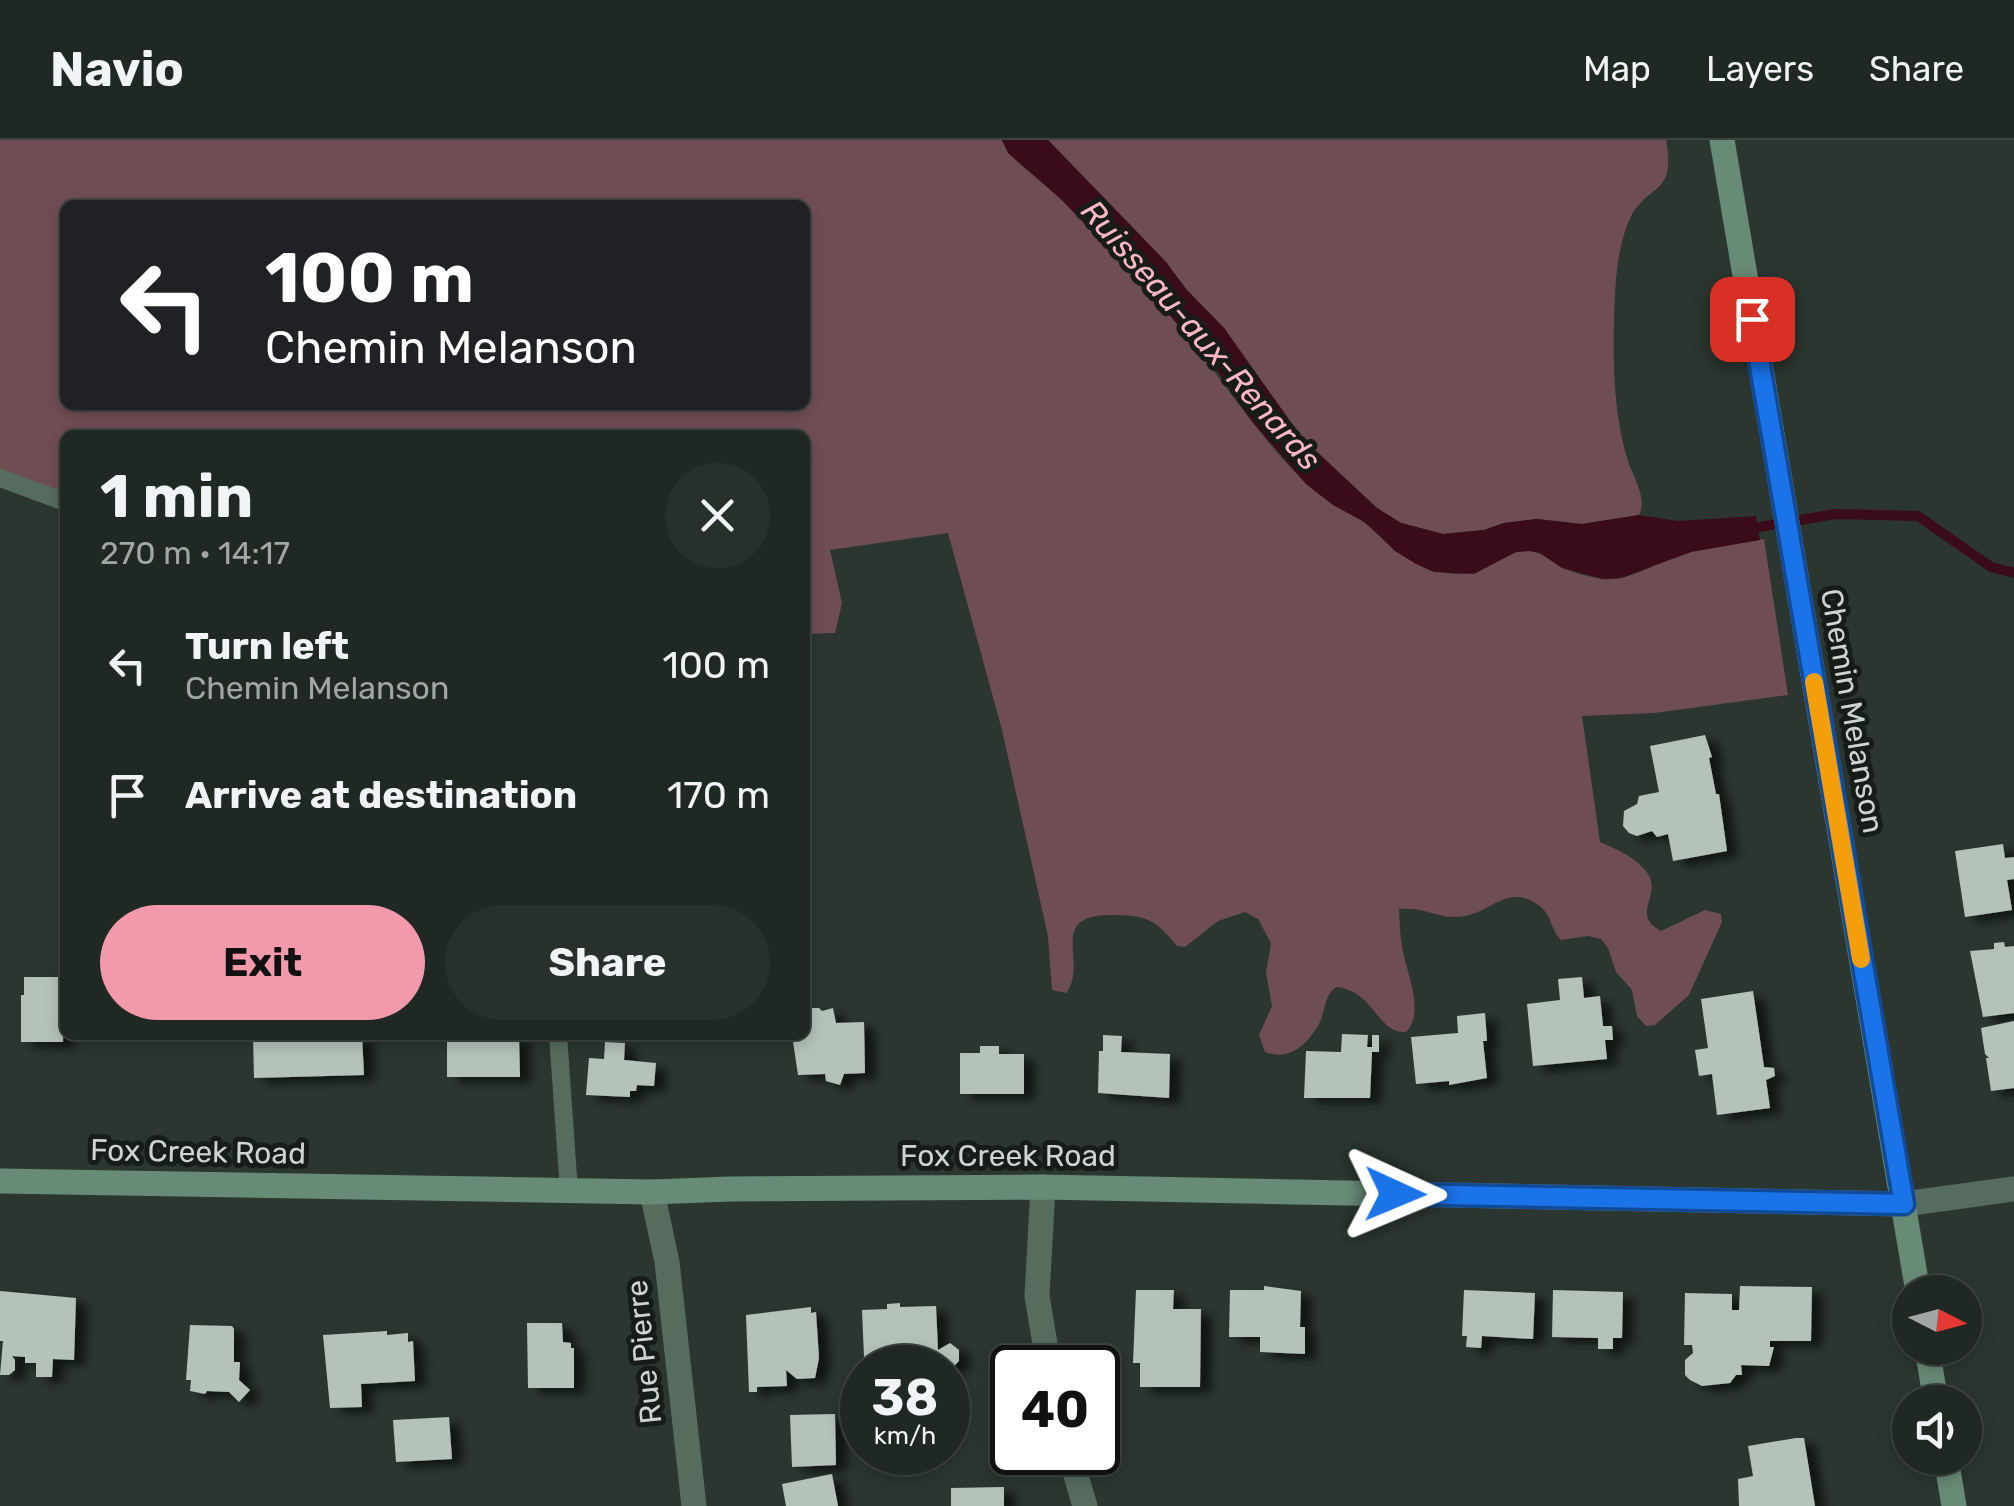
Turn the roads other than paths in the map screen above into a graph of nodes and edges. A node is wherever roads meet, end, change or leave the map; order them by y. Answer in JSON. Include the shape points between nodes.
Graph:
{"nodes":[{"id":1,"x":1722,"y":140,"type":"edge"},
{"id":2,"x":0,"y":478,"type":"edge"},
{"id":3,"x":60,"y":500,"type":"edge"},
{"id":4,"x":558,"y":1040,"type":"edge"},
{"id":5,"x":0,"y":1181,"type":"edge"},
{"id":6,"x":1043,"y":1187,"type":"junction"},
{"id":7,"x":2014,"y":1188,"type":"edge"},
{"id":8,"x":570,"y":1191,"type":"junction"},
{"id":9,"x":652,"y":1192,"type":"junction"},
{"id":10,"x":1904,"y":1204,"type":"junction"},
{"id":11,"x":1915,"y":1275,"type":"edge"},
{"id":12,"x":1045,"y":1345,"type":"edge"},
{"id":13,"x":1076,"y":1475,"type":"edge"},
{"id":14,"x":1949,"y":1475,"type":"edge"},
{"id":15,"x":694,"y":1506,"type":"edge"},
{"id":16,"x":1085,"y":1506,"type":"edge"},
{"id":17,"x":1954,"y":1506,"type":"edge"}],
"edges":[{"from":1,"to":10,"type":"street","name":"Chemin Melanson"},
{"from":2,"to":3,"type":"lane"},
{"from":4,"to":8,"type":"lane"},
{"from":5,"to":8,"type":"street","name":"Fox Creek Road"},
{"from":6,"to":9,"type":"street","name":"Fox Creek Road"},
{"from":6,"to":10,"type":"street","name":"Fox Creek Road"},
{"from":6,"to":12,"type":"street","via":[[1037,1296]]},
{"from":7,"to":10,"type":"street","name":"Fox Creek Road"},
{"from":8,"to":9,"type":"street","name":"Fox Creek Road"},
{"from":9,"to":15,"type":"street","name":"Rue Pierre","via":[[667,1262]]},
{"from":10,"to":11,"type":"street","name":"Chemin Melanson"},
{"from":13,"to":16,"type":"street"},
{"from":14,"to":17,"type":"street"}]}
